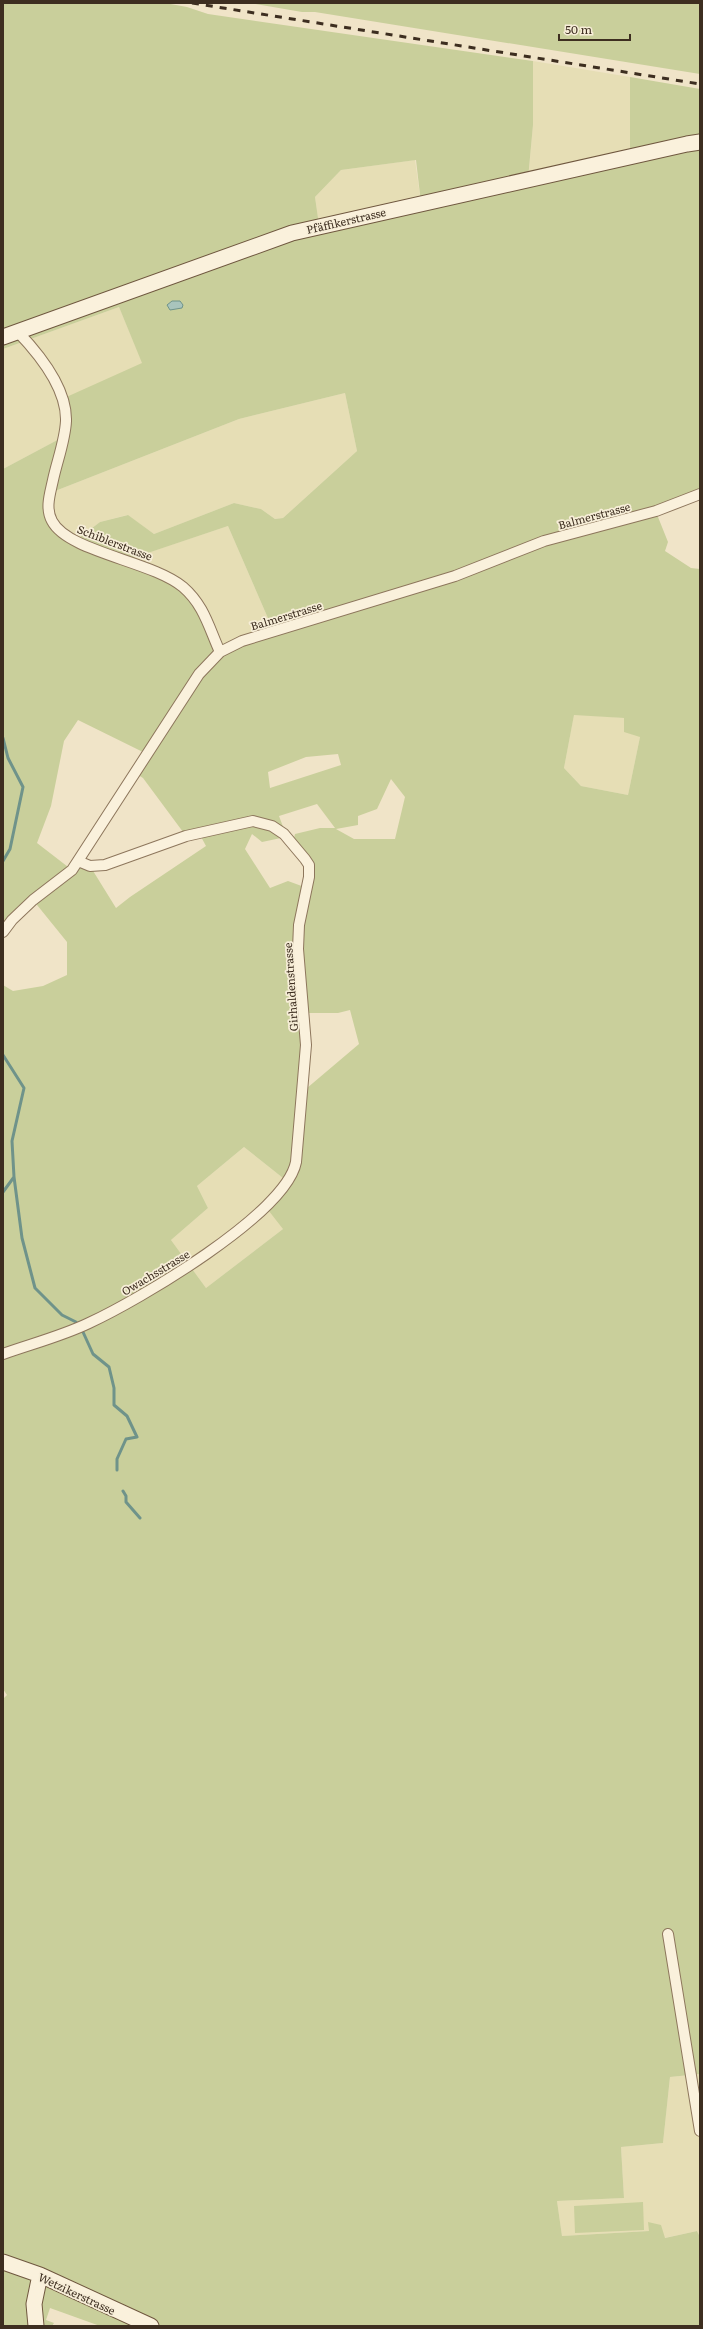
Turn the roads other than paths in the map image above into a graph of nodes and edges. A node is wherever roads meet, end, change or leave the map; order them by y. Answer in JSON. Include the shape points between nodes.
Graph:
{"nodes":[{"id":1,"x":700,"y":142,"type":"edge"},
{"id":2,"x":18,"y":332,"type":"junction"},
{"id":3,"x":3,"y":337,"type":"edge"},
{"id":4,"x":700,"y":494,"type":"edge"},
{"id":5,"x":220,"y":652,"type":"junction"},
{"id":6,"x":78,"y":861,"type":"junction"},
{"id":7,"x":3,"y":932,"type":"edge"},
{"id":8,"x":294,"y":1172,"type":"joint"},
{"id":9,"x":3,"y":1354,"type":"edge"},
{"id":10,"x":668,"y":1934,"type":"dead end"},
{"id":11,"x":700,"y":2131,"type":"edge"},
{"id":12,"x":3,"y":2262,"type":"edge"},
{"id":13,"x":40,"y":2275,"type":"junction"},
{"id":14,"x":36,"y":2326,"type":"edge"},
{"id":15,"x":151,"y":2326,"type":"edge"}],
"edges":[{"from":1,"to":2,"type":"main road","name":"Pfäffikerstrasse","via":[[292,233]]},
{"from":2,"to":3,"type":"main road","name":"Pfäffikerstrasse"},
{"from":2,"to":5,"type":"street","name":"Schiblerstrasse","via":[[48,370],[65,410],[63,437],[48,504],[51,520],[59,532],[75,541],[159,572],[183,587],[201,607]]},
{"from":4,"to":5,"type":"street","name":"Balmerstrasse","via":[[656,511],[544,541],[454,576],[242,641]]},
{"from":5,"to":6,"type":"street","name":"Balmerstrasse","via":[[199,674]]},
{"from":6,"to":7,"type":"street","name":"Balmerstrasse","via":[[67,876],[33,900]]},
{"from":6,"to":8,"type":"street","name":"Girhaldenstrasse","via":[[90,866],[105,865],[186,836],[253,821],[272,826],[284,834],[305,859],[309,866],[309,877],[299,925],[298,950],[306,1045]]},
{"from":8,"to":9,"type":"street","name":"Owachsstrasse","via":[[288,1182],[248,1222],[186,1269],[87,1324]]},
{"from":10,"to":11,"type":"street"},
{"from":12,"to":13,"type":"main road","name":"Wetzikerstrasse"},
{"from":13,"to":14,"type":"main road","via":[[34,2304]]},
{"from":13,"to":15,"type":"main road","name":"Wetzikerstrasse"}]}
